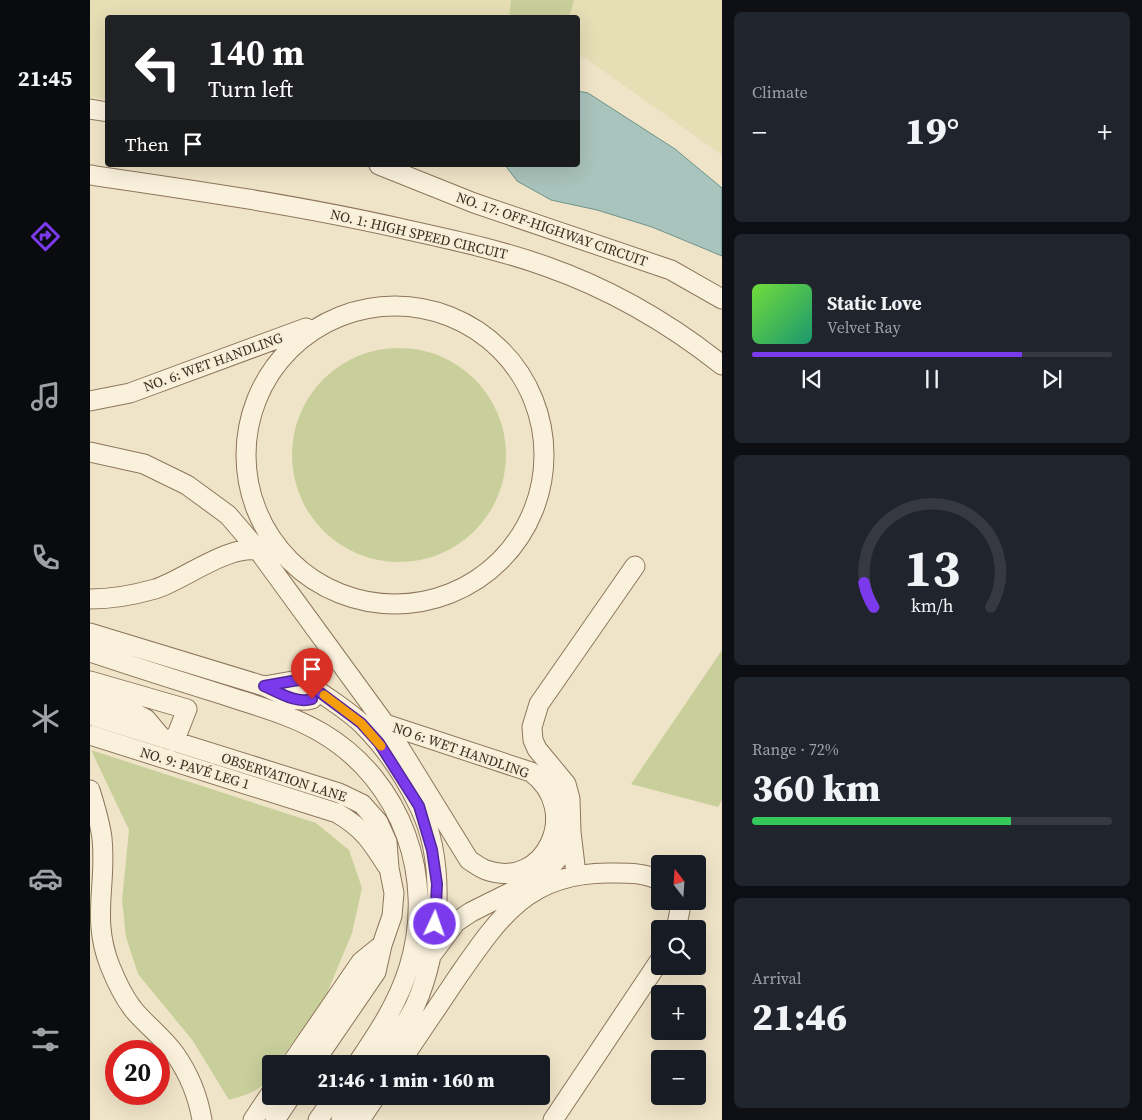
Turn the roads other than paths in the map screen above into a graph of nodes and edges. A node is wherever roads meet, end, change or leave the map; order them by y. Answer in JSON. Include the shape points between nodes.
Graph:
{"nodes":[{"id":1,"x":90,"y":109,"type":"edge"},
{"id":2,"x":105,"y":112,"type":"edge"},
{"id":3,"x":384,"y":167,"type":"edge"},
{"id":4,"x":90,"y":175,"type":"edge"},
{"id":5,"x":722,"y":299,"type":"edge"},
{"id":6,"x":334,"y":318,"type":"junction"},
{"id":7,"x":722,"y":365,"type":"edge"},
{"id":8,"x":90,"y":400,"type":"edge"},
{"id":9,"x":90,"y":452,"type":"edge"},
{"id":10,"x":258,"y":550,"type":"junction"},
{"id":11,"x":635,"y":566,"type":"dead end"},
{"id":12,"x":297,"y":568,"type":"junction"},
{"id":13,"x":90,"y":598,"type":"edge"},
{"id":14,"x":90,"y":633,"type":"edge"},
{"id":15,"x":90,"y":652,"type":"edge"},
{"id":16,"x":90,"y":681,"type":"edge"},
{"id":17,"x":90,"y":697,"type":"edge"},
{"id":18,"x":90,"y":715,"type":"edge"},
{"id":19,"x":385,"y":724,"type":"junction"},
{"id":20,"x":90,"y":725,"type":"edge"},
{"id":21,"x":90,"y":735,"type":"edge"},
{"id":22,"x":168,"y":740,"type":"junction"},
{"id":23,"x":534,"y":740,"type":"junction"},
{"id":24,"x":519,"y":768,"type":"junction"},
{"id":25,"x":90,"y":790,"type":"edge"},
{"id":26,"x":301,"y":796,"type":"junction"},
{"id":27,"x":571,"y":832,"type":"junction"},
{"id":28,"x":389,"y":868,"type":"junction"},
{"id":29,"x":576,"y":874,"type":"junction"},
{"id":30,"x":651,"y":878,"type":"edge"},
{"id":31,"x":450,"y":931,"type":"junction"},
{"id":32,"x":483,"y":941,"type":"junction"},
{"id":33,"x":382,"y":946,"type":"junction"},
{"id":34,"x":433,"y":953,"type":"junction"},
{"id":35,"x":368,"y":967,"type":"junction"},
{"id":36,"x":651,"y":973,"type":"edge"},
{"id":37,"x":298,"y":1055,"type":"edge"},
{"id":38,"x":310,"y":1055,"type":"edge"},
{"id":39,"x":318,"y":1055,"type":"edge"},
{"id":40,"x":363,"y":1055,"type":"edge"},
{"id":41,"x":384,"y":1055,"type":"edge"},
{"id":42,"x":405,"y":1055,"type":"edge"},
{"id":43,"x":263,"y":1105,"type":"edge"},
{"id":44,"x":276,"y":1105,"type":"edge"},
{"id":45,"x":285,"y":1105,"type":"edge"},
{"id":46,"x":329,"y":1105,"type":"edge"},
{"id":47,"x":350,"y":1105,"type":"edge"},
{"id":48,"x":370,"y":1105,"type":"edge"},
{"id":49,"x":202,"y":1120,"type":"edge"},
{"id":50,"x":253,"y":1120,"type":"edge"},
{"id":51,"x":265,"y":1120,"type":"edge"},
{"id":52,"x":275,"y":1120,"type":"edge"},
{"id":53,"x":318,"y":1120,"type":"edge"},
{"id":54,"x":340,"y":1120,"type":"edge"},
{"id":55,"x":360,"y":1120,"type":"edge"},
{"id":56,"x":553,"y":1120,"type":"edge"}],
"edges":[{"from":1,"to":2,"type":"street"},
{"from":3,"to":5,"type":"street","name":"NO. 17: OFF-HIGHWAY CIRCUIT","via":[[474,203],[671,270]]},
{"from":4,"to":7,"type":"street","name":"NO. 1: HIGH SPEED CIRCUIT","via":[[337,215],[505,254],[580,280],[642,310]]},
{"from":6,"to":8,"type":"street","name":"NO. 6: WET HANDLING","via":[[130,393]]},
{"from":6,"to":12,"type":"street","via":[[291,346],[260,388],[246,438],[249,490],[267,533]]},
{"from":6,"to":12,"type":"street","via":[[385,305],[437,310],[484,333],[520,371],[538,410],[544,470],[532,515],[507,554],[472,584],[428,601],[382,604],[337,593]]},
{"from":9,"to":10,"type":"street","via":[[144,464],[187,485],[228,515]]},
{"from":10,"to":12,"type":"street"},
{"from":10,"to":13,"type":"street","via":[[240,551],[156,589],[111,598]]},
{"from":10,"to":19,"type":"street","name":"NO 6: WET HANDLING"},
{"from":11,"to":23,"type":"street","via":[[539,704],[532,727]]},
{"from":14,"to":34,"type":"street","via":[[264,686],[290,698],[312,699],[314,688],[361,723],[379,743],[419,806],[432,850],[437,884]]},
{"from":15,"to":40,"type":"street","via":[[306,724],[345,750],[379,783],[393,805],[410,848],[420,895],[409,967],[398,997]]},
{"from":16,"to":22,"type":"street","via":[[187,709]]},
{"from":17,"to":22,"type":"street","via":[[146,719]]},
{"from":18,"to":22,"type":"street","name":"OBSERVATION LANE"},
{"from":19,"to":24,"type":"street","name":"NO 6: WET HANDLING"},
{"from":19,"to":24,"type":"street","name":"NO 6: WET HANDLING","via":[[469,860],[485,870],[513,872],[528,867],[550,846],[555,833],[557,822],[550,794],[542,780]]},
{"from":20,"to":26,"type":"street"},
{"from":21,"to":26,"type":"street","name":"NO. 9: PAVÉ LEG 1"},
{"from":22,"to":28,"type":"street","name":"OBSERVATION LANE","via":[[339,793],[362,804],[378,822],[387,842]]},
{"from":23,"to":24,"type":"street"},
{"from":23,"to":27,"type":"street","via":[[537,749],[566,784]]},
{"from":25,"to":49,"type":"street","via":[[102,839],[98,906],[100,938],[109,965],[133,1009],[175,1054],[190,1078]]},
{"from":26,"to":28,"type":"street","via":[[356,824],[369,837]]},
{"from":27,"to":29,"type":"street"},
{"from":27,"to":31,"type":"street","via":[[558,858],[547,871],[471,912],[456,922]]},
{"from":28,"to":33,"type":"street","name":"OBSERVATION LANE","via":[[394,901]]},
{"from":29,"to":30,"type":"street","via":[[625,872]]},
{"from":29,"to":32,"type":"street","via":[[526,895],[500,918]]},
{"from":31,"to":32,"type":"street","via":[[465,925],[474,926],[480,931]]},
{"from":31,"to":34,"type":"street"},
{"from":32,"to":42,"type":"street"},
{"from":33,"to":35,"type":"street"},
{"from":33,"to":38,"type":"street","name":"OBSERVATION LANE"},
{"from":34,"to":41,"type":"street","via":[[408,1019]]},
{"from":35,"to":37,"type":"street"},
{"from":35,"to":39,"type":"street"},
{"from":36,"to":56,"type":"street"},
{"from":43,"to":50,"type":"street"},
{"from":44,"to":51,"type":"street"},
{"from":45,"to":52,"type":"street"},
{"from":46,"to":53,"type":"street"},
{"from":47,"to":54,"type":"street"},
{"from":48,"to":55,"type":"street"}]}
